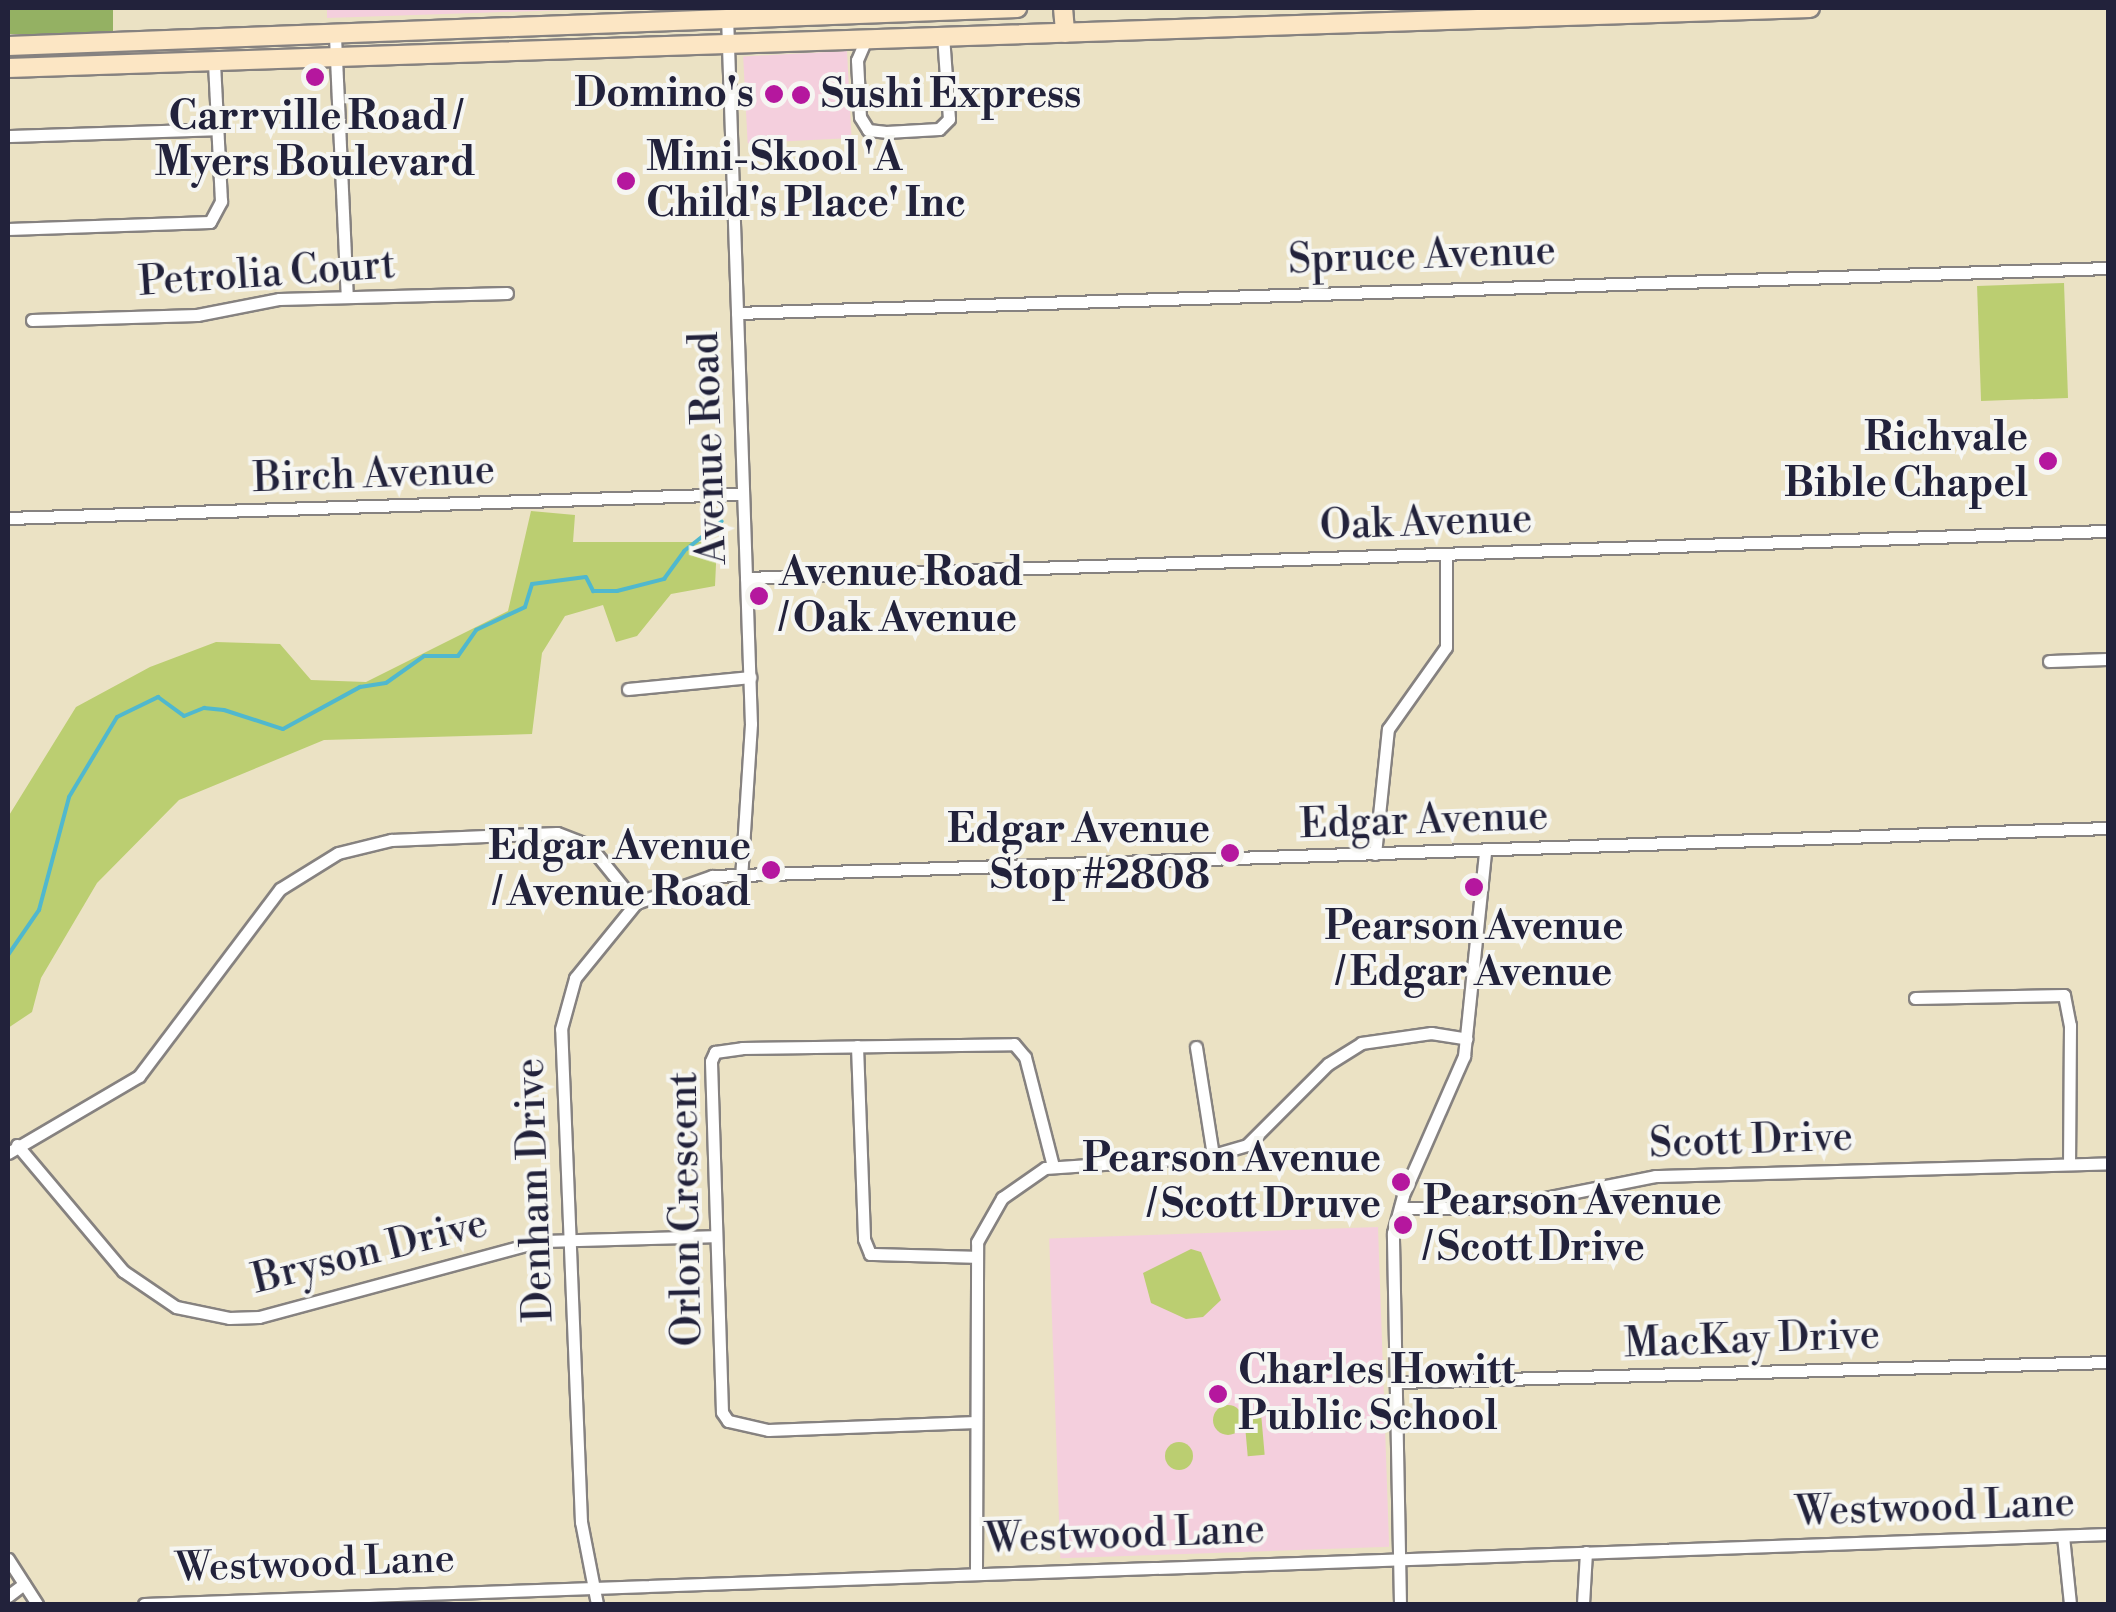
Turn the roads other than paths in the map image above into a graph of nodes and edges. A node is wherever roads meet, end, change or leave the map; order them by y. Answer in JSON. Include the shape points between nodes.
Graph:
{"nodes":[{"id":1,"x":1017,"y":8,"type":"edge"},
{"id":2,"x":1063,"y":8,"type":"edge"},
{"id":3,"x":1810,"y":8,"type":"edge"},
{"id":4,"x":1452,"y":13,"type":"edge"},
{"id":5,"x":727,"y":16,"type":"junction"},
{"id":6,"x":522,"y":27,"type":"junction"},
{"id":7,"x":1065,"y":33,"type":"junction"},
{"id":8,"x":942,"y":35,"type":"junction"},
{"id":9,"x":335,"y":36,"type":"junction"},
{"id":10,"x":866,"y":39,"type":"junction"},
{"id":11,"x":156,"y":42,"type":"junction"},
{"id":12,"x":725,"y":45,"type":"junction"},
{"id":13,"x":8,"y":46,"type":"edge"},
{"id":14,"x":524,"y":50,"type":"junction"},
{"id":15,"x":336,"y":58,"type":"junction"},
{"id":16,"x":214,"y":62,"type":"junction"},
{"id":17,"x":157,"y":63,"type":"junction"},
{"id":18,"x":8,"y":68,"type":"edge"},
{"id":19,"x":217,"y":129,"type":"junction"},
{"id":20,"x":8,"y":136,"type":"edge"},
{"id":21,"x":8,"y":229,"type":"edge"},
{"id":22,"x":2108,"y":268,"type":"edge"},
{"id":23,"x":507,"y":293,"type":"dead end"},
{"id":24,"x":347,"y":296,"type":"junction"},
{"id":25,"x":737,"y":313,"type":"junction"},
{"id":26,"x":32,"y":320,"type":"dead end"},
{"id":27,"x":742,"y":494,"type":"junction"},
{"id":28,"x":8,"y":518,"type":"edge"},
{"id":29,"x":2108,"y":531,"type":"edge"},
{"id":30,"x":1446,"y":555,"type":"junction"},
{"id":31,"x":746,"y":578,"type":"junction"},
{"id":32,"x":2108,"y":659,"type":"edge"},
{"id":33,"x":2049,"y":660,"type":"dead end"},
{"id":34,"x":750,"y":677,"type":"junction"},
{"id":35,"x":628,"y":689,"type":"dead end"},
{"id":36,"x":2108,"y":828,"type":"edge"},
{"id":37,"x":1485,"y":852,"type":"junction"},
{"id":38,"x":1375,"y":854,"type":"junction"},
{"id":39,"x":741,"y":877,"type":"junction"},
{"id":40,"x":636,"y":903,"type":"junction"},
{"id":41,"x":1915,"y":998,"type":"dead end"},
{"id":42,"x":1467,"y":1039,"type":"junction"},
{"id":43,"x":857,"y":1046,"type":"junction"},
{"id":44,"x":1196,"y":1047,"type":"dead end"},
{"id":45,"x":12,"y":1149,"type":"edge"},
{"id":46,"x":1213,"y":1155,"type":"junction"},
{"id":47,"x":2069,"y":1163,"type":"junction"},
{"id":48,"x":2108,"y":1163,"type":"edge"},
{"id":49,"x":1054,"y":1166,"type":"junction"},
{"id":50,"x":1400,"y":1208,"type":"junction"},
{"id":51,"x":715,"y":1236,"type":"junction"},
{"id":52,"x":569,"y":1238,"type":"junction"},
{"id":53,"x":976,"y":1256,"type":"junction"},
{"id":54,"x":2108,"y":1362,"type":"edge"},
{"id":55,"x":1398,"y":1382,"type":"junction"},
{"id":56,"x":976,"y":1422,"type":"junction"},
{"id":57,"x":2108,"y":1534,"type":"edge"},
{"id":58,"x":2064,"y":1536,"type":"junction"},
{"id":59,"x":1586,"y":1552,"type":"junction"},
{"id":60,"x":8,"y":1559,"type":"edge"},
{"id":61,"x":1402,"y":1560,"type":"junction"},
{"id":62,"x":976,"y":1572,"type":"junction"},
{"id":63,"x":24,"y":1584,"type":"junction"},
{"id":64,"x":594,"y":1586,"type":"junction"},
{"id":65,"x":8,"y":1596,"type":"edge"},
{"id":66,"x":38,"y":1604,"type":"edge"},
{"id":67,"x":144,"y":1604,"type":"edge"},
{"id":68,"x":597,"y":1604,"type":"edge"},
{"id":69,"x":1400,"y":1604,"type":"edge"},
{"id":70,"x":1583,"y":1604,"type":"edge"},
{"id":71,"x":2070,"y":1604,"type":"edge"}],
"edges":[{"from":1,"to":5,"type":"main road"},
{"from":2,"to":7,"type":"main road"},
{"from":3,"to":4,"type":"main road"},
{"from":4,"to":7,"type":"main road"},
{"from":5,"to":6,"type":"main road"},
{"from":5,"to":12,"type":"street","name":"Avenue Road"},
{"from":6,"to":9,"type":"main road"},
{"from":6,"to":14,"type":"main road"},
{"from":7,"to":8,"type":"main road"},
{"from":8,"to":10,"type":"main road"},
{"from":8,"to":10,"type":"street","via":[[950,119],[939,129],[886,132],[868,130],[860,117],[858,60]]},
{"from":9,"to":11,"type":"main road"},
{"from":9,"to":15,"type":"street"},
{"from":10,"to":12,"type":"main road"},
{"from":11,"to":13,"type":"main road"},
{"from":11,"to":17,"type":"main road"},
{"from":12,"to":14,"type":"main road"},
{"from":12,"to":25,"type":"street","name":"Avenue Road"},
{"from":14,"to":15,"type":"main road"},
{"from":15,"to":16,"type":"main road"},
{"from":15,"to":24,"type":"street"},
{"from":16,"to":17,"type":"main road"},
{"from":16,"to":19,"type":"street"},
{"from":17,"to":18,"type":"main road"},
{"from":19,"to":20,"type":"street"},
{"from":19,"to":21,"type":"street","via":[[221,201],[210,222]]},
{"from":22,"to":25,"type":"street","name":"Spruce Avenue"},
{"from":23,"to":24,"type":"street","name":"Petrolia Court"},
{"from":24,"to":26,"type":"street","name":"Petrolia Court","via":[[270,300],[197,315]]},
{"from":25,"to":27,"type":"street","name":"Avenue Road"},
{"from":27,"to":28,"type":"street","name":"Birch Avenue"},
{"from":27,"to":31,"type":"street","name":"Avenue Road"},
{"from":29,"to":30,"type":"street","name":"Oak Avenue"},
{"from":30,"to":31,"type":"street","name":"Oak Avenue"},
{"from":30,"to":38,"type":"street","via":[[1446,647],[1388,729]]},
{"from":31,"to":34,"type":"street","name":"Avenue Road"},
{"from":32,"to":33,"type":"street"},
{"from":34,"to":35,"type":"street"},
{"from":34,"to":39,"type":"street","name":"Avenue Road"},
{"from":36,"to":37,"type":"street","name":"Edgar Avenue"},
{"from":37,"to":38,"type":"street","name":"Edgar Avenue"},
{"from":37,"to":42,"type":"street"},
{"from":38,"to":39,"type":"street","name":"Edgar Avenue"},
{"from":39,"to":40,"type":"street","name":"Denham Drive","via":[[682,883]]},
{"from":40,"to":45,"type":"street","via":[[600,855],[576,837],[558,834],[391,840],[338,854],[280,889],[139,1076]]},
{"from":40,"to":52,"type":"street","name":"Denham Drive","via":[[575,978],[561,1029]]},
{"from":41,"to":47,"type":"street","via":[[2064,995],[2070,1025]]},
{"from":42,"to":46,"type":"street","via":[[1431,1032],[1361,1043],[1321,1071],[1248,1145]]},
{"from":42,"to":50,"type":"street"},
{"from":43,"to":49,"type":"street","name":"Orlon Crescent","via":[[1014,1044],[1025,1057]]},
{"from":43,"to":51,"type":"street","name":"Orlon Crescent","via":[[714,1052],[708,1077]]},
{"from":43,"to":53,"type":"street","via":[[864,1240],[870,1254]]},
{"from":44,"to":46,"type":"street"},
{"from":45,"to":52,"type":"street","name":"Bryson Drive","via":[[123,1271],[160,1299],[202,1314],[259,1318]]},
{"from":46,"to":49,"type":"street"},
{"from":47,"to":48,"type":"street","name":"Scott Drive"},
{"from":47,"to":50,"type":"street","name":"Scott Drive","via":[[1654,1176],[1495,1208]]},
{"from":49,"to":53,"type":"street","via":[[1002,1198],[985,1222]]},
{"from":50,"to":55,"type":"street","via":[[1393,1234]]},
{"from":51,"to":52,"type":"street","name":"Bryson Drive"},
{"from":51,"to":56,"type":"street","name":"Orlon Crescent","via":[[722,1412],[734,1426]]},
{"from":52,"to":64,"type":"street","name":"Denham Drive","via":[[581,1522]]},
{"from":53,"to":56,"type":"street"},
{"from":54,"to":55,"type":"street","name":"MacKay Drive"},
{"from":55,"to":61,"type":"street"},
{"from":56,"to":62,"type":"street"},
{"from":57,"to":58,"type":"street","name":"Westwood Lane"},
{"from":58,"to":59,"type":"street","name":"Westwood Lane"},
{"from":58,"to":71,"type":"street"},
{"from":59,"to":61,"type":"street","name":"Westwood Lane"},
{"from":59,"to":70,"type":"street"},
{"from":60,"to":63,"type":"street"},
{"from":61,"to":62,"type":"street","name":"Westwood Lane"},
{"from":61,"to":69,"type":"street"},
{"from":62,"to":64,"type":"street","name":"Westwood Lane"},
{"from":63,"to":65,"type":"street"},
{"from":63,"to":66,"type":"street"},
{"from":64,"to":67,"type":"street","name":"Westwood Lane"},
{"from":64,"to":68,"type":"street","name":"Denham Drive"}]}
